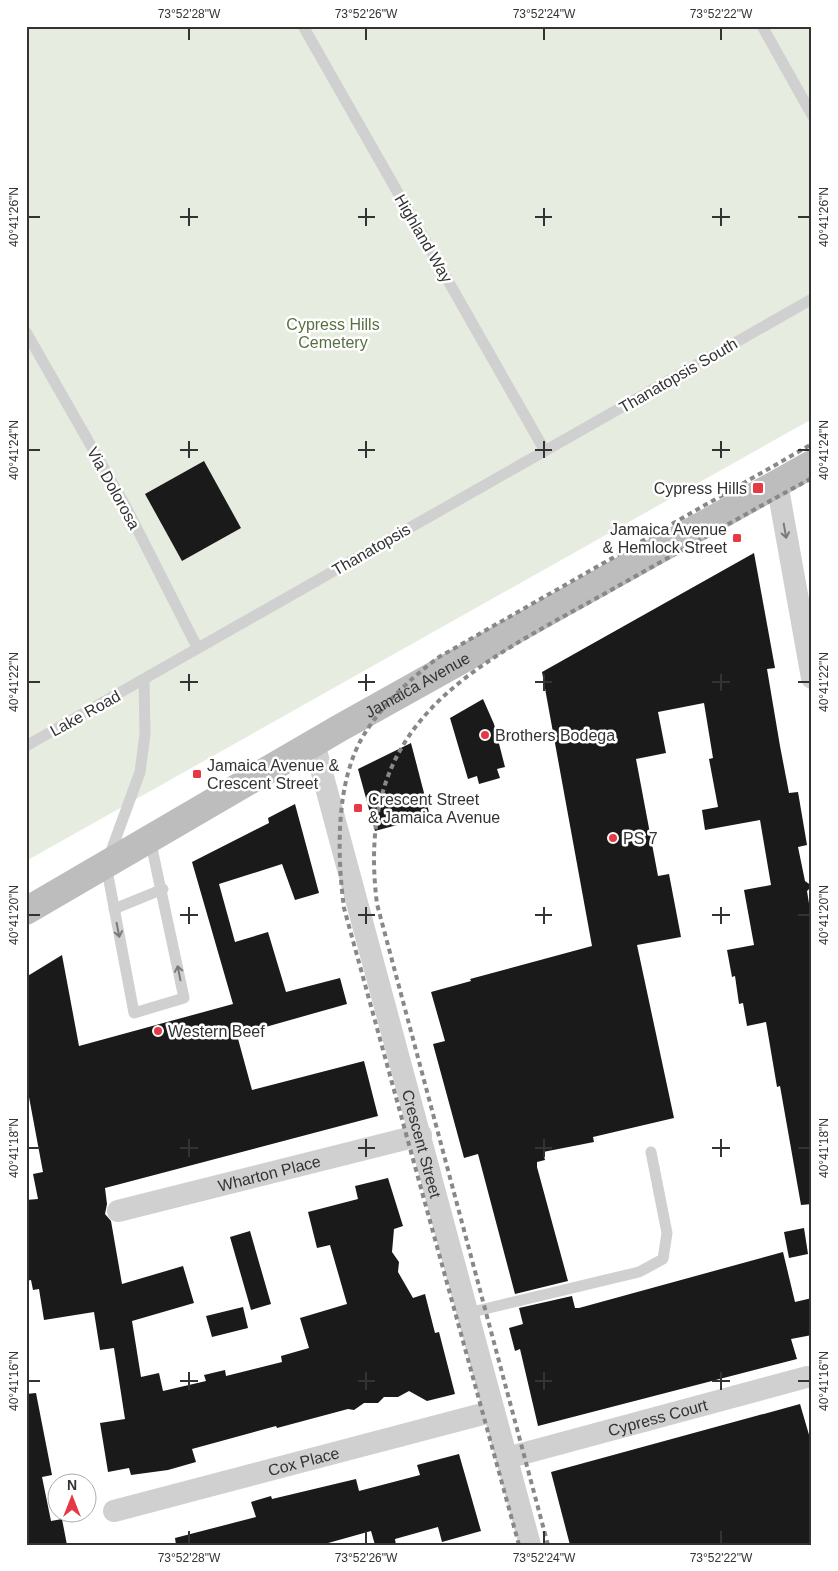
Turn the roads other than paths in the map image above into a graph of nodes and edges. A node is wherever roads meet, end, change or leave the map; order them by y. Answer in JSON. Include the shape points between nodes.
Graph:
{"nodes":[{"id":1,"x":303,"y":26,"type":"edge"},
{"id":2,"x":762,"y":26,"type":"edge"},
{"id":3,"x":812,"y":115,"type":"edge"},
{"id":4,"x":812,"y":299,"type":"edge"},
{"id":5,"x":26,"y":332,"type":"edge"},
{"id":6,"x":545,"y":450,"type":"junction"},
{"id":7,"x":812,"y":464,"type":"edge"},
{"id":8,"x":776,"y":483,"type":"junction"},
{"id":9,"x":197,"y":648,"type":"junction"},
{"id":10,"x":812,"y":678,"type":"edge"},
{"id":11,"x":144,"y":680,"type":"junction"},
{"id":12,"x":314,"y":743,"type":"junction"},
{"id":13,"x":26,"y":746,"type":"edge"},
{"id":14,"x":150,"y":839,"type":"junction"},
{"id":15,"x":106,"y":864,"type":"junction"},
{"id":16,"x":162,"y":889,"type":"junction"},
{"id":17,"x":114,"y":908,"type":"junction"},
{"id":18,"x":26,"y":911,"type":"edge"},
{"id":19,"x":421,"y":1135,"type":"junction"},
{"id":20,"x":651,"y":1152,"type":"dead end"},
{"id":21,"x":118,"y":1212,"type":"dead end"},
{"id":22,"x":468,"y":1313,"type":"junction"},
{"id":23,"x":808,"y":1377,"type":"dead end"},
{"id":24,"x":494,"y":1411,"type":"junction"},
{"id":25,"x":507,"y":1458,"type":"junction"},
{"id":26,"x":114,"y":1511,"type":"dead end"},
{"id":27,"x":530,"y":1545,"type":"edge"}],
"edges":[{"from":1,"to":6,"type":"lane","name":"Highland Way"},
{"from":2,"to":3,"type":"lane"},
{"from":4,"to":6,"type":"lane","name":"Thanatopsis South"},
{"from":5,"to":9,"type":"lane","name":"Via Dolorosa","via":[[126,507]]},
{"from":6,"to":9,"type":"lane","name":"Thanatopsis"},
{"from":7,"to":8,"type":"main road","name":"Jamaica Avenue"},
{"from":8,"to":10,"type":"street","one_way":true},
{"from":8,"to":12,"type":"main road","name":"Jamaica Avenue"},
{"from":9,"to":11,"type":"lane","name":"Thanatopsis"},
{"from":11,"to":13,"type":"lane","name":"Lake Road"},
{"from":11,"to":15,"type":"lane","via":[[145,734],[140,772]]},
{"from":12,"to":14,"type":"main road","name":"Jamaica Avenue"},
{"from":12,"to":19,"type":"street","name":"Crescent Street"},
{"from":14,"to":15,"type":"main road","name":"Jamaica Avenue"},
{"from":14,"to":16,"type":"lane"},
{"from":15,"to":17,"type":"lane"},
{"from":15,"to":18,"type":"main road","name":"Jamaica Avenue"},
{"from":16,"to":17,"type":"lane"},
{"from":17,"to":16,"type":"lane","one_way":true,"via":[[134,1013],[184,998]]},
{"from":19,"to":21,"type":"street","name":"Wharton Place"},
{"from":19,"to":22,"type":"street","name":"Crescent Street"},
{"from":20,"to":22,"type":"lane","via":[[668,1233],[663,1259],[639,1272]]},
{"from":22,"to":24,"type":"street","name":"Crescent Street"},
{"from":23,"to":25,"type":"street","name":"Cypress Court"},
{"from":24,"to":25,"type":"street","name":"Crescent Street"},
{"from":24,"to":26,"type":"street","name":"Cox Place"},
{"from":25,"to":27,"type":"street","name":"Crescent Street"}]}
